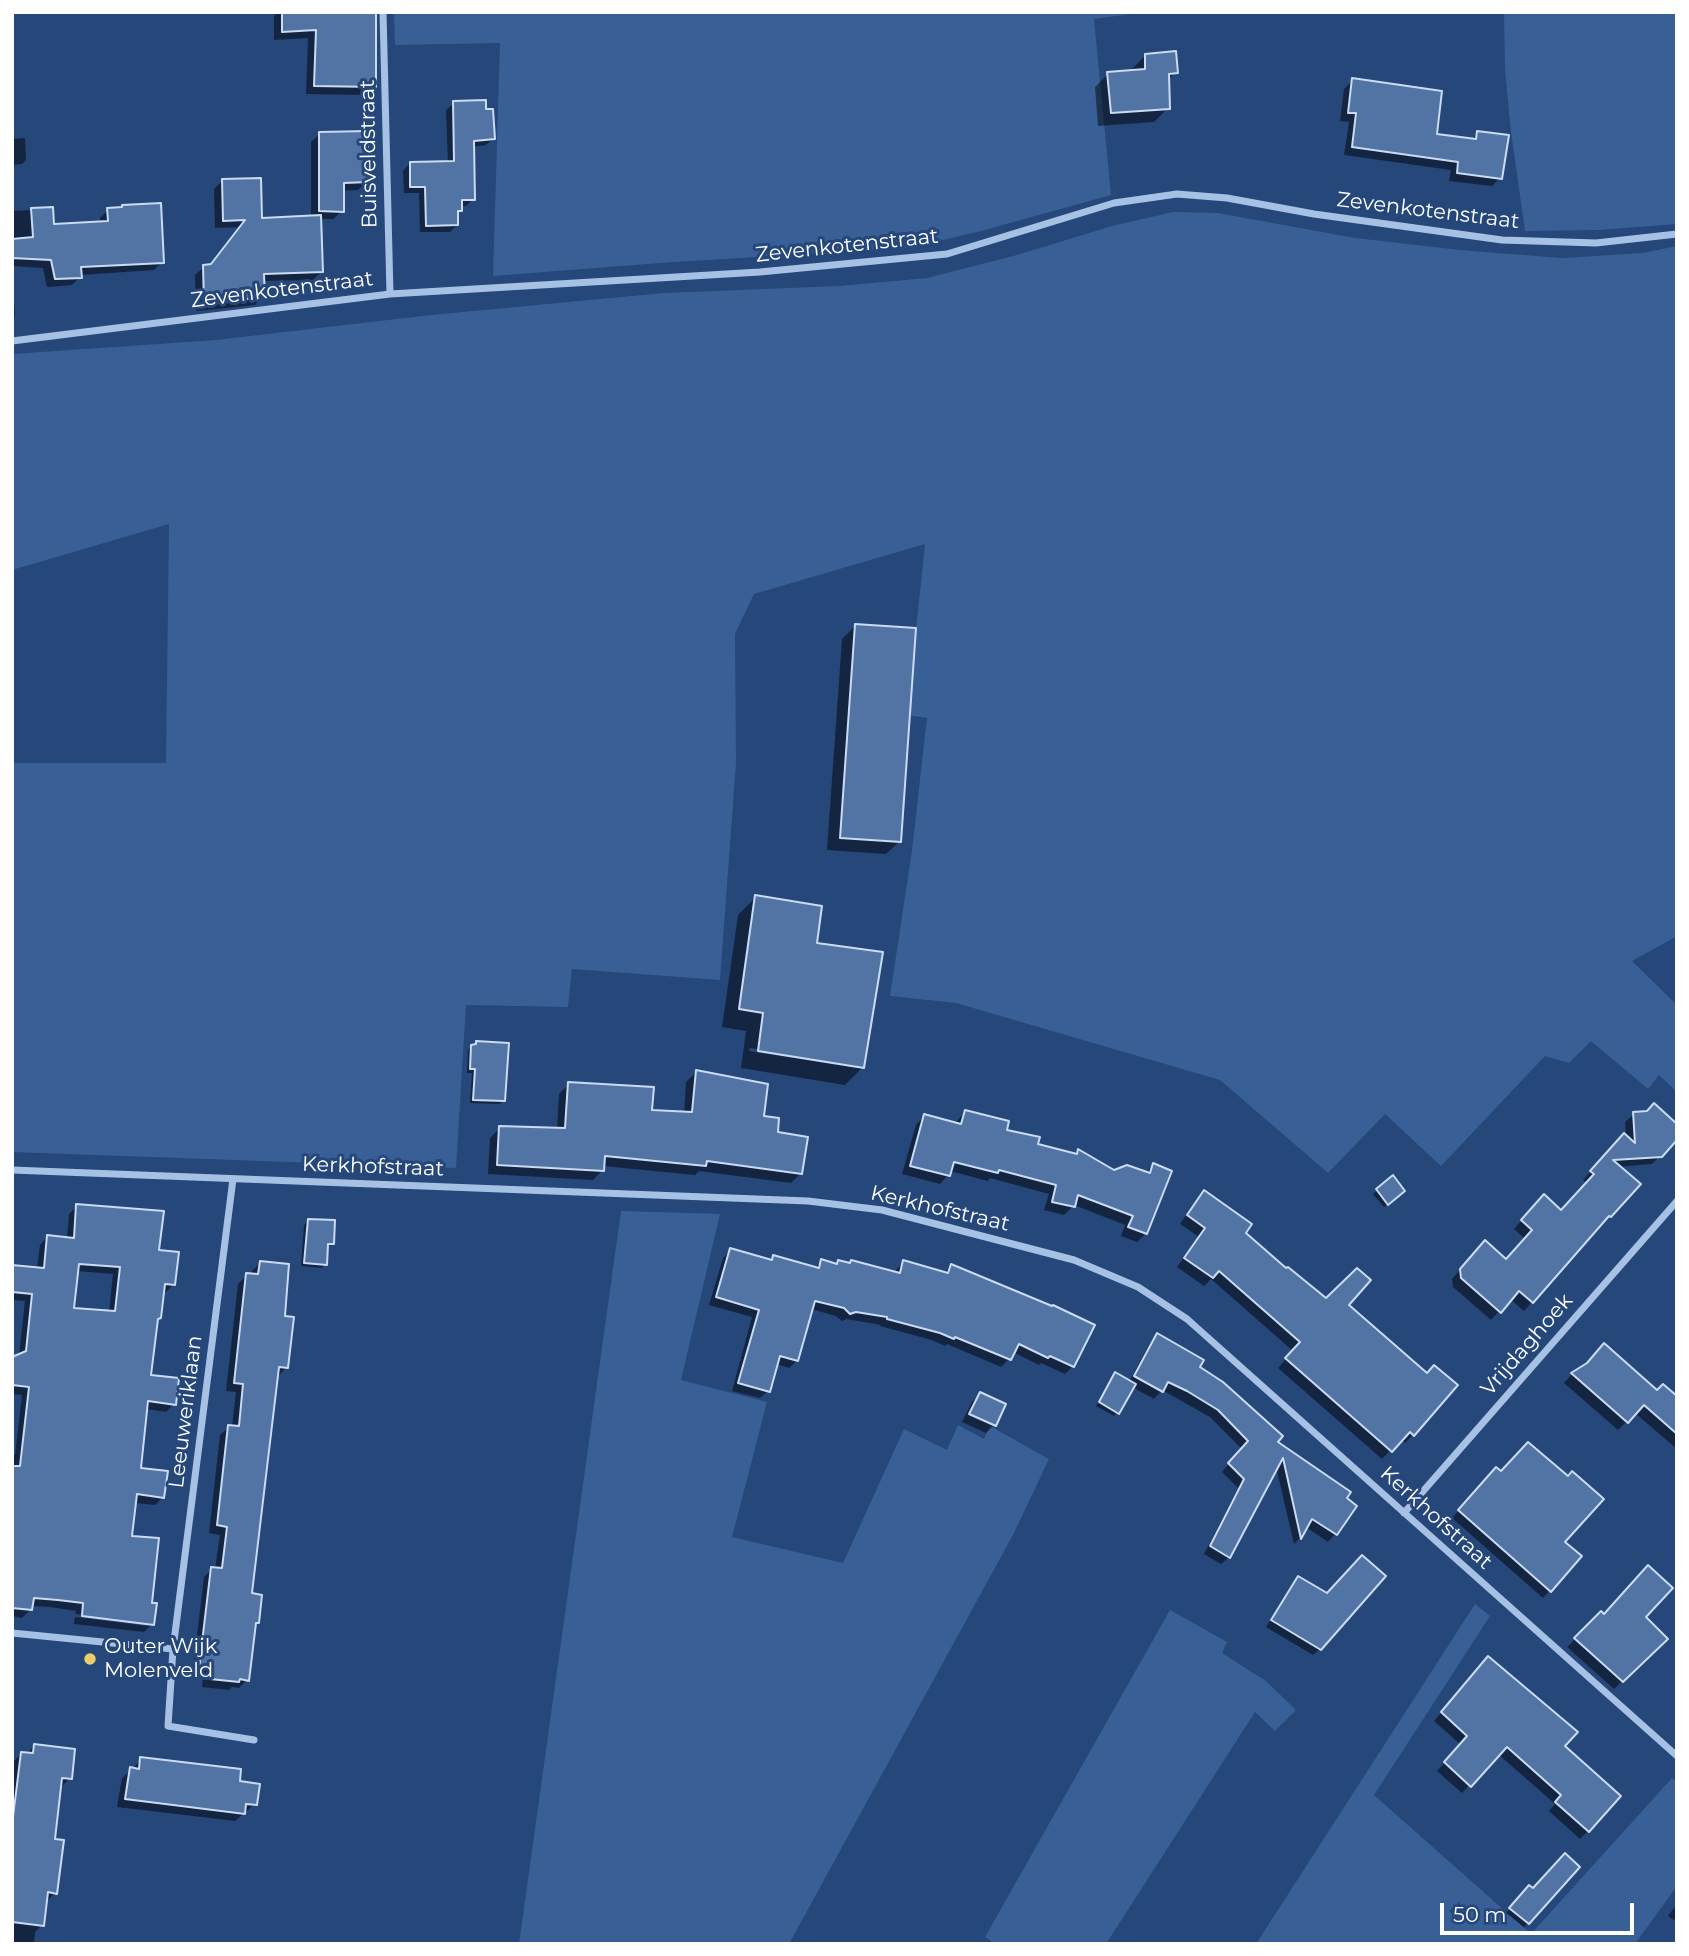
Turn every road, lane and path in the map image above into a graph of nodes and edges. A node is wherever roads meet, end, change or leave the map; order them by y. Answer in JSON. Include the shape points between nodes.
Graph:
{"nodes":[{"id":1,"x":383,"y":12,"type":"edge"},
{"id":2,"x":1677,"y":234,"type":"edge"},
{"id":3,"x":390,"y":294,"type":"junction"},
{"id":4,"x":12,"y":341,"type":"edge"},
{"id":5,"x":12,"y":1170,"type":"edge"},
{"id":6,"x":233,"y":1179,"type":"junction"},
{"id":7,"x":1677,"y":1201,"type":"edge"},
{"id":8,"x":1404,"y":1513,"type":"junction"},
{"id":9,"x":12,"y":1633,"type":"edge"},
{"id":10,"x":173,"y":1649,"type":"junction"},
{"id":11,"x":254,"y":1740,"type":"dead end"},
{"id":12,"x":1677,"y":1756,"type":"edge"}],
"edges":[{"from":1,"to":3,"type":"street","name":"Buisveldstraat"},
{"from":2,"to":3,"type":"street","name":"Zevenkotenstraat","via":[[1596,243],[1502,240],[1177,194],[1114,203],[947,254],[760,272]]},
{"from":3,"to":4,"type":"street","name":"Zevenkotenstraat"},
{"from":5,"to":6,"type":"street","name":"Kerkhofstraat"},
{"from":6,"to":8,"type":"street","name":"Kerkhofstraat","via":[[808,1201],[882,1210],[1073,1260],[1138,1287],[1187,1319]]},
{"from":6,"to":10,"type":"street","name":"Leeuweriklaan"},
{"from":7,"to":8,"type":"street","name":"Vrijdaghoek"},
{"from":8,"to":12,"type":"street","name":"Kerkhofstraat"},
{"from":9,"to":10,"type":"street"},
{"from":10,"to":11,"type":"street","name":"Leeuweriklaan","via":[[167,1726]]}]}
